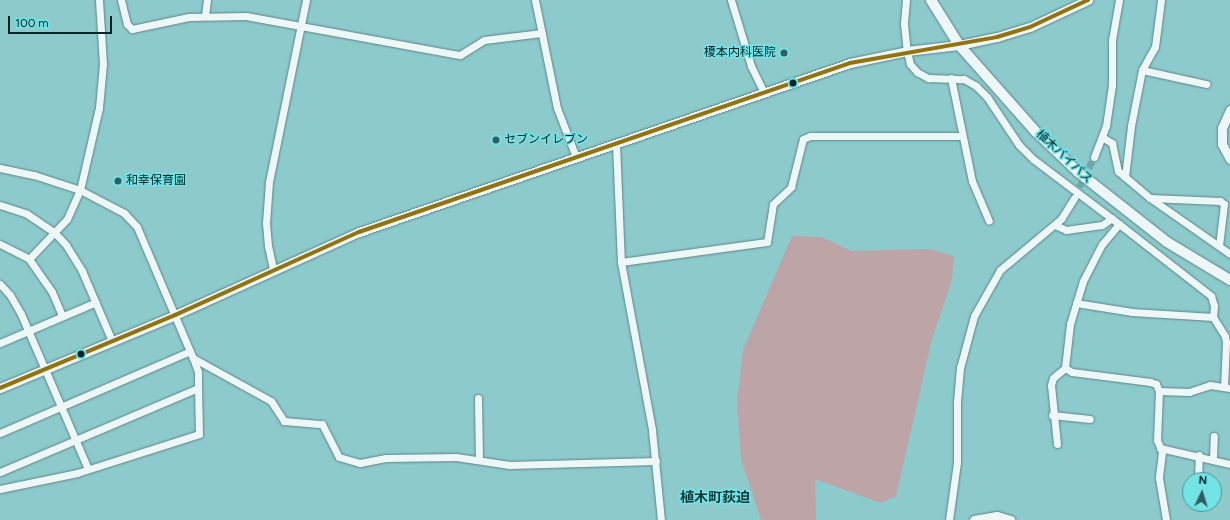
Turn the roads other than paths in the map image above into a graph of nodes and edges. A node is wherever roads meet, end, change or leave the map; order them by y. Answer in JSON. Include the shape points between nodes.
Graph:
{"nodes":[{"id":1,"x":98,"y":0,"type":"edge"},
{"id":2,"x":121,"y":0,"type":"edge"},
{"id":3,"x":207,"y":0,"type":"edge"},
{"id":4,"x":306,"y":0,"type":"edge"},
{"id":5,"x":534,"y":0,"type":"edge"},
{"id":6,"x":731,"y":0,"type":"edge"},
{"id":7,"x":906,"y":0,"type":"edge"},
{"id":8,"x":931,"y":0,"type":"edge"},
{"id":9,"x":1088,"y":0,"type":"edge"},
{"id":10,"x":1119,"y":0,"type":"edge"},
{"id":11,"x":1160,"y":0,"type":"edge"},
{"id":12,"x":205,"y":16,"type":"junction"},
{"id":13,"x":302,"y":26,"type":"junction"},
{"id":14,"x":542,"y":33,"type":"junction"},
{"id":15,"x":958,"y":45,"type":"junction"},
{"id":16,"x":907,"y":51,"type":"junction"},
{"id":17,"x":1142,"y":70,"type":"junction"},
{"id":18,"x":951,"y":78,"type":"junction"},
{"id":19,"x":1206,"y":84,"type":"dead end"},
{"id":20,"x":764,"y":92,"type":"junction"},
{"id":21,"x":1230,"y":110,"type":"edge"},
{"id":22,"x":962,"y":136,"type":"junction"},
{"id":23,"x":1102,"y":137,"type":"junction"},
{"id":24,"x":616,"y":144,"type":"junction"},
{"id":25,"x":576,"y":157,"type":"junction"},
{"id":26,"x":1094,"y":157,"type":"tunnel mouth"},
{"id":27,"x":1230,"y":158,"type":"edge"},
{"id":28,"x":0,"y":168,"type":"edge"},
{"id":29,"x":1125,"y":177,"type":"junction"},
{"id":30,"x":80,"y":190,"type":"junction"},
{"id":31,"x":1074,"y":198,"type":"tunnel mouth"},
{"id":32,"x":1150,"y":198,"type":"junction"},
{"id":33,"x":0,"y":205,"type":"edge"},
{"id":34,"x":1112,"y":218,"type":"junction"},
{"id":35,"x":989,"y":222,"type":"dead end"},
{"id":36,"x":1119,"y":224,"type":"junction"},
{"id":37,"x":1055,"y":225,"type":"junction"},
{"id":38,"x":54,"y":232,"type":"junction"},
{"id":39,"x":0,"y":244,"type":"edge"},
{"id":40,"x":1218,"y":246,"type":"junction"},
{"id":41,"x":1230,"y":254,"type":"edge"},
{"id":42,"x":29,"y":259,"type":"junction"},
{"id":43,"x":621,"y":262,"type":"junction"},
{"id":44,"x":273,"y":269,"type":"junction"},
{"id":45,"x":1230,"y":280,"type":"edge"},
{"id":46,"x":0,"y":284,"type":"edge"},
{"id":47,"x":96,"y":302,"type":"junction"},
{"id":48,"x":1076,"y":303,"type":"junction"},
{"id":49,"x":175,"y":315,"type":"junction"},
{"id":50,"x":62,"y":316,"type":"junction"},
{"id":51,"x":1213,"y":317,"type":"junction"},
{"id":52,"x":28,"y":331,"type":"junction"},
{"id":53,"x":112,"y":341,"type":"junction"},
{"id":54,"x":0,"y":343,"type":"edge"},
{"id":55,"x":192,"y":355,"type":"junction"},
{"id":56,"x":1064,"y":368,"type":"junction"},
{"id":57,"x":45,"y":369,"type":"junction"},
{"id":58,"x":1227,"y":387,"type":"edge"},
{"id":59,"x":0,"y":388,"type":"edge"},
{"id":60,"x":198,"y":388,"type":"junction"},
{"id":61,"x":1159,"y":391,"type":"junction"},
{"id":62,"x":478,"y":398,"type":"dead end"},
{"id":63,"x":61,"y":407,"type":"junction"},
{"id":64,"x":1052,"y":415,"type":"junction"},
{"id":65,"x":1090,"y":418,"type":"dead end"},
{"id":66,"x":0,"y":433,"type":"edge"},
{"id":67,"x":1214,"y":436,"type":"dead end"},
{"id":68,"x":75,"y":440,"type":"junction"},
{"id":69,"x":1057,"y":444,"type":"dead end"},
{"id":70,"x":1160,"y":448,"type":"junction"},
{"id":71,"x":1199,"y":455,"type":"junction"},
{"id":72,"x":1213,"y":459,"type":"junction"},
{"id":73,"x":478,"y":460,"type":"junction"},
{"id":74,"x":656,"y":461,"type":"junction"},
{"id":75,"x":1230,"y":464,"type":"edge"},
{"id":76,"x":88,"y":469,"type":"junction"},
{"id":77,"x":0,"y":472,"type":"edge"},
{"id":78,"x":1198,"y":472,"type":"edge"},
{"id":79,"x":0,"y":489,"type":"edge"},
{"id":80,"x":661,"y":520,"type":"edge"},
{"id":81,"x":950,"y":520,"type":"edge"},
{"id":82,"x":974,"y":520,"type":"edge"},
{"id":83,"x":1010,"y":520,"type":"edge"},
{"id":84,"x":1166,"y":520,"type":"edge"}],
"edges":[{"from":1,"to":30,"type":"street","via":[[103,64],[99,108]]},
{"from":2,"to":12,"type":"street","via":[[127,24],[132,29],[168,20]]},
{"from":3,"to":12,"type":"street"},
{"from":4,"to":13,"type":"street"},
{"from":5,"to":14,"type":"street"},
{"from":6,"to":20,"type":"street","via":[[751,66]]},
{"from":7,"to":16,"type":"street","via":[[904,24]]},
{"from":8,"to":15,"type":"highway","name":"植木バイパス"},
{"from":9,"to":15,"type":"main road","via":[[1030,27]]},
{"from":10,"to":23,"type":"street","via":[[1112,40],[1112,85]]},
{"from":11,"to":17,"type":"street","via":[[1155,47]]},
{"from":12,"to":13,"type":"street","via":[[246,16]]},
{"from":13,"to":14,"type":"street","via":[[460,55],[484,40]]},
{"from":13,"to":44,"type":"street","via":[[269,182],[266,223]]},
{"from":14,"to":25,"type":"street","via":[[557,108]]},
{"from":15,"to":16,"type":"main road"},
{"from":15,"to":45,"type":"highway","name":"植木バイパス","via":[[1036,132],[1078,172],[1167,242]]},
{"from":16,"to":18,"type":"street","via":[[910,64],[917,72],[928,78]]},
{"from":16,"to":20,"type":"main road","via":[[850,63]]},
{"from":17,"to":19,"type":"street"},
{"from":17,"to":29,"type":"street","via":[[1131,126]]},
{"from":18,"to":22,"type":"street"},
{"from":18,"to":34,"type":"street","via":[[964,79],[976,86],[987,97],[1033,160]]},
{"from":20,"to":24,"type":"main road"},
{"from":21,"to":27,"type":"main road","via":[[1222,128],[1222,144]]},
{"from":22,"to":35,"type":"street","via":[[972,181]]},
{"from":22,"to":43,"type":"street","via":[[810,136],[803,139],[791,187],[773,204],[767,242]]},
{"from":23,"to":26,"type":"street"},
{"from":23,"to":29,"type":"street","via":[[1112,143],[1115,165]]},
{"from":24,"to":25,"type":"main road"},
{"from":24,"to":43,"type":"street"},
{"from":25,"to":44,"type":"main road","via":[[359,232]]},
{"from":28,"to":30,"type":"street","via":[[34,175]]},
{"from":29,"to":32,"type":"street"},
{"from":30,"to":38,"type":"street","via":[[67,219]]},
{"from":30,"to":49,"type":"street","via":[[124,212],[137,227]]},
{"from":31,"to":37,"type":"street"},
{"from":32,"to":40,"type":"street"},
{"from":32,"to":40,"type":"street","via":[[1220,201],[1224,204]]},
{"from":33,"to":38,"type":"street","via":[[27,214]]},
{"from":34,"to":36,"type":"street"},
{"from":34,"to":37,"type":"street","via":[[1102,225],[1066,230]]},
{"from":36,"to":48,"type":"street","via":[[1094,258]]},
{"from":36,"to":51,"type":"street","via":[[1211,296],[1214,306]]},
{"from":37,"to":81,"type":"street","via":[[1000,270],[974,316],[960,368],[957,462]]},
{"from":38,"to":42,"type":"street"},
{"from":38,"to":47,"type":"street","via":[[75,257]]},
{"from":39,"to":42,"type":"street"},
{"from":40,"to":41,"type":"street"},
{"from":42,"to":50,"type":"street","via":[[52,292]]},
{"from":43,"to":74,"type":"street"},
{"from":44,"to":49,"type":"main road"},
{"from":46,"to":52,"type":"street","via":[[10,295]]},
{"from":47,"to":50,"type":"street"},
{"from":47,"to":53,"type":"street"},
{"from":48,"to":51,"type":"street","via":[[1132,312]]},
{"from":48,"to":56,"type":"street","via":[[1066,346]]},
{"from":49,"to":53,"type":"main road"},
{"from":49,"to":55,"type":"street"},
{"from":50,"to":52,"type":"street"},
{"from":51,"to":58,"type":"street","via":[[1225,336]]},
{"from":52,"to":54,"type":"street"},
{"from":52,"to":57,"type":"street"},
{"from":53,"to":57,"type":"main road"},
{"from":55,"to":60,"type":"street","via":[[198,372]]},
{"from":55,"to":63,"type":"street"},
{"from":55,"to":73,"type":"street","via":[[271,401],[284,421],[322,424],[339,457],[360,463],[386,458],[456,457]]},
{"from":56,"to":61,"type":"street","via":[[1094,376],[1150,382],[1156,384]]},
{"from":56,"to":64,"type":"street","via":[[1053,378],[1051,385]]},
{"from":57,"to":59,"type":"main road"},
{"from":57,"to":63,"type":"street"},
{"from":58,"to":61,"type":"street","via":[[1210,385],[1189,392]]},
{"from":60,"to":68,"type":"street"},
{"from":60,"to":76,"type":"street","via":[[199,434]]},
{"from":61,"to":70,"type":"street","via":[[1156,440]]},
{"from":62,"to":73,"type":"street"},
{"from":63,"to":66,"type":"street"},
{"from":63,"to":68,"type":"street"},
{"from":64,"to":65,"type":"street"},
{"from":64,"to":69,"type":"street"},
{"from":67,"to":72,"type":"street"},
{"from":68,"to":76,"type":"street"},
{"from":68,"to":77,"type":"street"},
{"from":70,"to":71,"type":"street"},
{"from":70,"to":84,"type":"street","via":[[1159,478]]},
{"from":71,"to":72,"type":"street"},
{"from":71,"to":78,"type":"street"},
{"from":72,"to":75,"type":"street"},
{"from":73,"to":74,"type":"street","via":[[509,465]]},
{"from":74,"to":80,"type":"street"},
{"from":76,"to":79,"type":"street"},
{"from":82,"to":83,"type":"main road","via":[[997,516]]}]}
